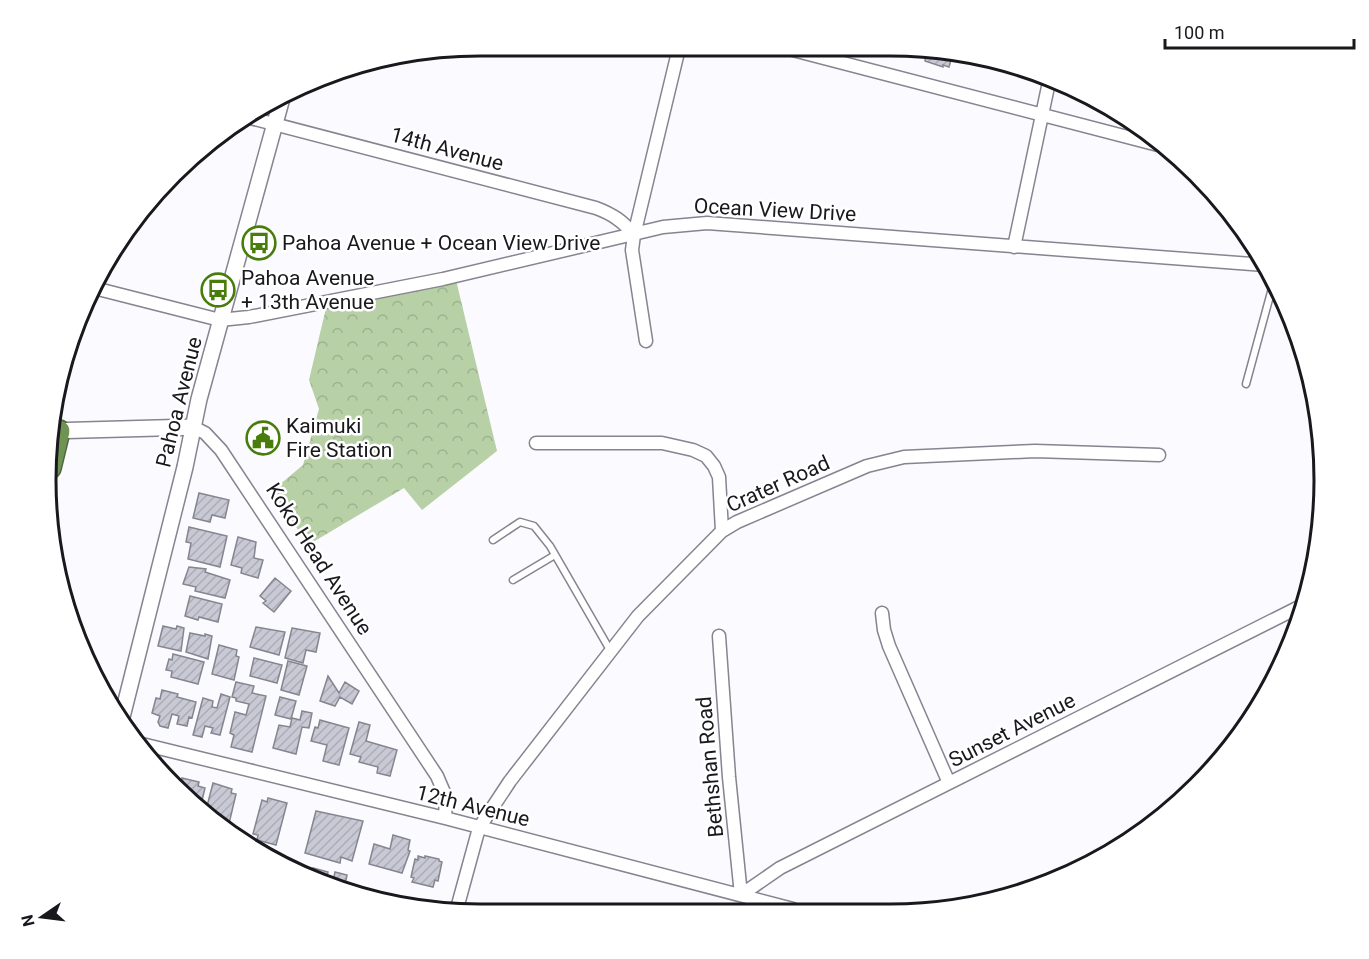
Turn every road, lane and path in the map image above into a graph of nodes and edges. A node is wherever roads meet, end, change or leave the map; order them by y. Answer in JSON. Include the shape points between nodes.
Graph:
{"nodes":[{"id":1,"x":677,"y":56,"type":"edge"},
{"id":2,"x":816,"y":56,"type":"edge"},
{"id":3,"x":1048,"y":86,"type":"edge"},
{"id":4,"x":280,"y":105,"type":"edge"},
{"id":5,"x":1041,"y":114,"type":"junction"},
{"id":6,"x":256,"y":119,"type":"edge"},
{"id":7,"x":275,"y":124,"type":"junction"},
{"id":8,"x":1146,"y":142,"type":"edge"},
{"id":9,"x":634,"y":235,"type":"junction"},
{"id":10,"x":1014,"y":247,"type":"junction"},
{"id":11,"x":1255,"y":264,"type":"edge"},
{"id":12,"x":100,"y":290,"type":"edge"},
{"id":13,"x":1271,"y":293,"type":"edge"},
{"id":14,"x":220,"y":320,"type":"junction"},
{"id":15,"x":646,"y":341,"type":"dead end"},
{"id":16,"x":1246,"y":384,"type":"dead end"},
{"id":17,"x":193,"y":427,"type":"junction"},
{"id":18,"x":58,"y":431,"type":"edge"},
{"id":19,"x":536,"y":443,"type":"dead end"},
{"id":20,"x":1159,"y":455,"type":"dead end"},
{"id":21,"x":722,"y":531,"type":"junction"},
{"id":22,"x":493,"y":540,"type":"dead end"},
{"id":23,"x":555,"y":555,"type":"junction"},
{"id":24,"x":513,"y":580,"type":"dead end"},
{"id":25,"x":1293,"y":609,"type":"edge"},
{"id":26,"x":882,"y":613,"type":"dead end"},
{"id":27,"x":719,"y":636,"type":"dead end"},
{"id":28,"x":610,"y":650,"type":"junction"},
{"id":29,"x":124,"y":710,"type":"edge"},
{"id":30,"x":150,"y":746,"type":"edge"},
{"id":31,"x":949,"y":783,"type":"junction"},
{"id":32,"x":445,"y":819,"type":"junction"},
{"id":33,"x":479,"y":828,"type":"junction"},
{"id":34,"x":741,"y":894,"type":"junction"},
{"id":35,"x":458,"y":903,"type":"edge"},
{"id":36,"x":776,"y":904,"type":"edge"}],
"edges":[{"from":1,"to":9,"type":"street"},
{"from":2,"to":5,"type":"street"},
{"from":3,"to":5,"type":"street"},
{"from":4,"to":7,"type":"street","name":"Pahoa Avenue"},
{"from":5,"to":8,"type":"street"},
{"from":5,"to":10,"type":"street"},
{"from":6,"to":7,"type":"street","name":"14th Avenue"},
{"from":7,"to":9,"type":"street","name":"14th Avenue","via":[[596,208],[615,217]]},
{"from":7,"to":14,"type":"street","name":"Pahoa Avenue"},
{"from":9,"to":10,"type":"street","name":"Ocean View Drive","via":[[663,227],[729,224]]},
{"from":9,"to":14,"type":"street","name":"Ocean View Drive","via":[[264,316]]},
{"from":9,"to":15,"type":"street","via":[[632,250]]},
{"from":10,"to":11,"type":"street","name":"Ocean View Drive"},
{"from":12,"to":14,"type":"street","name":"Ocean View Drive"},
{"from":13,"to":16,"type":"lane"},
{"from":14,"to":17,"type":"street","name":"Pahoa Avenue"},
{"from":17,"to":18,"type":"street"},
{"from":17,"to":29,"type":"street","name":"Pahoa Avenue"},
{"from":17,"to":32,"type":"street","name":"Koko Head Avenue","via":[[221,450],[437,777],[446,797]]},
{"from":19,"to":21,"type":"street","via":[[662,443],[706,456],[719,477]]},
{"from":20,"to":21,"type":"street","name":"Crater Road","via":[[1035,452],[894,458],[753,513]]},
{"from":21,"to":28,"type":"street","name":"Crater Road"},
{"from":22,"to":23,"type":"lane","via":[[520,522],[534,526]]},
{"from":23,"to":24,"type":"lane"},
{"from":23,"to":28,"type":"lane"},
{"from":25,"to":31,"type":"street","name":"Sunset Avenue"},
{"from":26,"to":31,"type":"street","via":[[889,646]]},
{"from":27,"to":34,"type":"street","name":"Bethshan Road"},
{"from":28,"to":33,"type":"street","name":"Crater Road","via":[[525,760]]},
{"from":30,"to":32,"type":"street","name":"12th Avenue"},
{"from":31,"to":34,"type":"street","name":"Sunset Avenue","via":[[780,868]]},
{"from":32,"to":33,"type":"street","name":"12th Avenue"},
{"from":33,"to":34,"type":"street","name":"12th Avenue"},
{"from":33,"to":35,"type":"street","name":"Crater Road"},
{"from":34,"to":36,"type":"street","name":"12th Avenue"}]}
